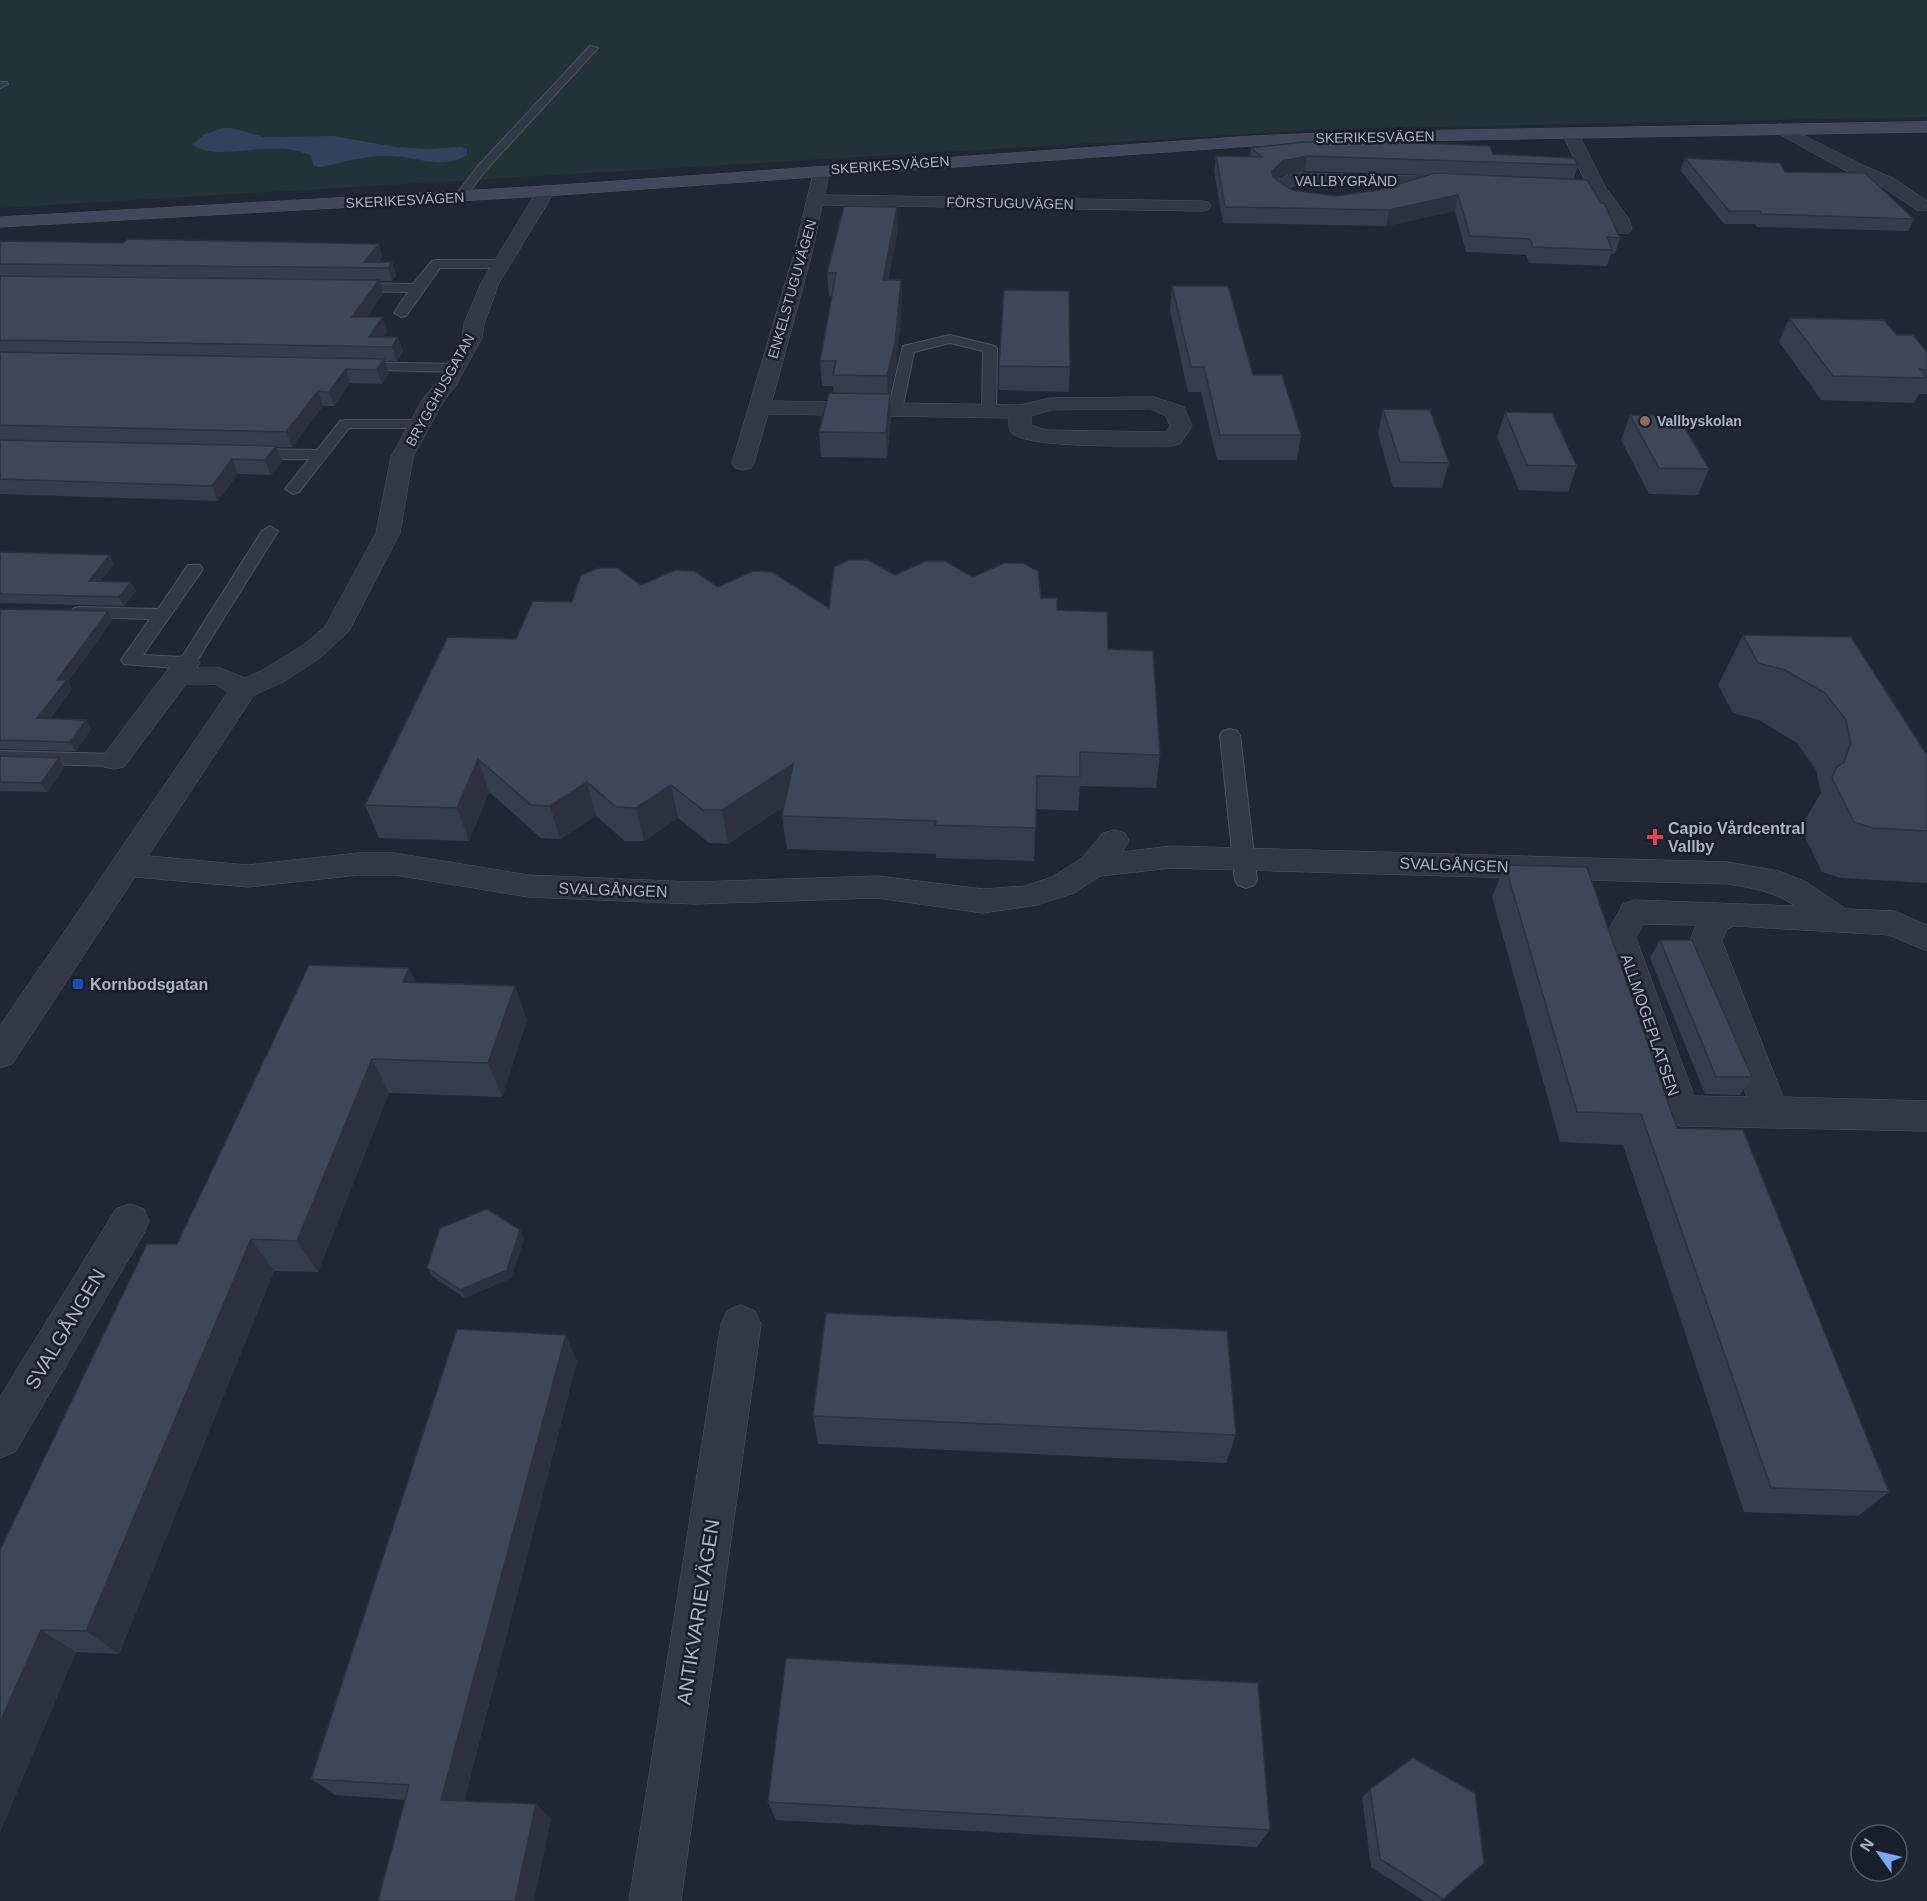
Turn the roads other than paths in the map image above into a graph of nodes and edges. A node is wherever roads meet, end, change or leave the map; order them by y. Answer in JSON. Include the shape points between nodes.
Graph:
{"nodes":[{"id":1,"x":593,"y":48,"type":"dead end"},
{"id":2,"x":1927,"y":127,"type":"edge"},
{"id":3,"x":1781,"y":129,"type":"junction"},
{"id":4,"x":1570,"y":133,"type":"junction"},
{"id":5,"x":821,"y":170,"type":"junction"},
{"id":6,"x":1429,"y":181,"type":"junction"},
{"id":7,"x":1475,"y":183,"type":"edge"},
{"id":8,"x":1527,"y":188,"type":"edge"},
{"id":9,"x":1597,"y":188,"type":"junction"},
{"id":10,"x":546,"y":191,"type":"junction"},
{"id":11,"x":460,"y":196,"type":"junction"},
{"id":12,"x":1383,"y":197,"type":"edge"},
{"id":13,"x":817,"y":200,"type":"junction"},
{"id":14,"x":1328,"y":203,"type":"edge"},
{"id":15,"x":1203,"y":206,"type":"dead end"},
{"id":16,"x":1923,"y":207,"type":"dead end"},
{"id":17,"x":0,"y":222,"type":"edge"},
{"id":18,"x":1623,"y":230,"type":"dead end"},
{"id":19,"x":502,"y":264,"type":"junction"},
{"id":20,"x":334,"y":287,"type":"edge"},
{"id":21,"x":417,"y":288,"type":"junction"},
{"id":22,"x":401,"y":313,"type":"dead end"},
{"id":23,"x":335,"y":366,"type":"edge"},
{"id":24,"x":455,"y":368,"type":"junction"},
{"id":25,"x":758,"y":407,"type":"junction"},
{"id":26,"x":895,"y":410,"type":"junction"},
{"id":27,"x":989,"y":411,"type":"junction"},
{"id":28,"x":1020,"y":412,"type":"junction"},
{"id":29,"x":421,"y":424,"type":"junction"},
{"id":30,"x":238,"y":453,"type":"edge"},
{"id":31,"x":321,"y":455,"type":"junction"},
{"id":32,"x":743,"y":463,"type":"dead end"},
{"id":33,"x":293,"y":489,"type":"dead end"},
{"id":34,"x":270,"y":531,"type":"dead end"},
{"id":35,"x":194,"y":569,"type":"dead end"},
{"id":36,"x":58,"y":612,"type":"edge"},
{"id":37,"x":163,"y":614,"type":"junction"},
{"id":38,"x":182,"y":669,"type":"junction"},
{"id":39,"x":244,"y":689,"type":"junction"},
{"id":40,"x":1230,"y":735,"type":"dead end"},
{"id":41,"x":0,"y":757,"type":"edge"},
{"id":42,"x":114,"y":760,"type":"joint"},
{"id":43,"x":1114,"y":841,"type":"dead end"},
{"id":44,"x":127,"y":865,"type":"junction"},
{"id":45,"x":1093,"y":866,"type":"junction"},
{"id":46,"x":1244,"y":870,"type":"junction"},
{"id":47,"x":1730,"y":914,"type":"junction"},
{"id":48,"x":1839,"y":920,"type":"junction"},
{"id":49,"x":1927,"y":939,"type":"edge"},
{"id":50,"x":0,"y":1054,"type":"edge"},
{"id":51,"x":1771,"y":1112,"type":"junction"},
{"id":52,"x":1927,"y":1116,"type":"edge"},
{"id":53,"x":130,"y":1221,"type":"dead end"},
{"id":54,"x":741,"y":1324,"type":"dead end"},
{"id":55,"x":0,"y":1437,"type":"edge"},
{"id":56,"x":655,"y":1901,"type":"edge"}],
"edges":[{"from":1,"to":11,"type":"lane"},
{"from":2,"to":3,"type":"street","name":"SKERIKESVÄGEN"},
{"from":3,"to":4,"type":"street","name":"SKERIKESVÄGEN"},
{"from":3,"to":16,"type":"street","name":"SKERIKESVÄGEN","via":[[1887,182]]},
{"from":4,"to":5,"type":"street","name":"SKERIKESVÄGEN","via":[[1252,141]]},
{"from":4,"to":9,"type":"street"},
{"from":5,"to":10,"type":"street","name":"SKERIKESVÄGEN"},
{"from":5,"to":13,"type":"street","name":"ENKELSTUGUVÄGEN"},
{"from":6,"to":7,"type":"street","name":"VALLBYGRÄND"},
{"from":6,"to":12,"type":"street","name":"VALLBYGRÄND"},
{"from":6,"to":14,"type":"street","name":"VALLBYGRÄND","via":[[1299,178],[1280,186],[1287,196]]},
{"from":8,"to":9,"type":"street"},
{"from":9,"to":18,"type":"street","via":[[1620,219]]},
{"from":10,"to":11,"type":"street","name":"SKERIKESVÄGEN"},
{"from":10,"to":19,"type":"street","name":"BRYGGHUSGATAN"},
{"from":11,"to":17,"type":"street","name":"SKERIKESVÄGEN"},
{"from":13,"to":15,"type":"street","name":"FÖRSTUGUVÄGEN"},
{"from":13,"to":25,"type":"street","name":"ENKELSTUGUVÄGEN"},
{"from":19,"to":21,"type":"lane","via":[[436,264]]},
{"from":19,"to":24,"type":"street","name":"BRYGGHUSGATAN","via":[[490,283],[472,338]]},
{"from":20,"to":21,"type":"lane"},
{"from":21,"to":22,"type":"lane"},
{"from":23,"to":24,"type":"lane"},
{"from":24,"to":29,"type":"street","name":"BRYGGHUSGATAN"},
{"from":25,"to":26,"type":"street"},
{"from":25,"to":32,"type":"street","name":"ENKELSTUGUVÄGEN"},
{"from":26,"to":27,"type":"street"},
{"from":26,"to":27,"type":"lane","via":[[908,349],[950,339],[990,349]]},
{"from":27,"to":28,"type":"street"},
{"from":28,"to":28,"type":"street","via":[[1050,404],[1154,403],[1176,412],[1181,426],[1172,439],[1044,437],[1020,429]]},
{"from":29,"to":31,"type":"lane","via":[[345,424]]},
{"from":29,"to":39,"type":"street","name":"BRYGGHUSGATAN","via":[[402,456],[388,533],[336,631],[311,652]]},
{"from":30,"to":31,"type":"lane"},
{"from":31,"to":33,"type":"lane"},
{"from":34,"to":38,"type":"lane"},
{"from":35,"to":37,"type":"lane"},
{"from":36,"to":37,"type":"lane"},
{"from":37,"to":38,"type":"lane","via":[[130,660]]},
{"from":38,"to":39,"type":"street","via":[[220,676]]},
{"from":38,"to":42,"type":"street"},
{"from":39,"to":44,"type":"street"},
{"from":40,"to":46,"type":"lane"},
{"from":41,"to":42,"type":"lane"},
{"from":43,"to":45,"type":"street","name":"SVALGÅNGEN"},
{"from":44,"to":45,"type":"street","name":"SVALGÅNGEN","via":[[248,876],[358,864],[395,864],[528,886],[695,893],[878,887],[983,901],[1026,897],[1063,885]]},
{"from":44,"to":50,"type":"street"},
{"from":45,"to":46,"type":"street","name":"SVALGÅNGEN","via":[[1171,857]]},
{"from":46,"to":48,"type":"street","name":"SVALGÅNGEN","via":[[1727,873],[1786,886]]},
{"from":47,"to":48,"type":"street","name":"ALLMOGEPLATSEN"},
{"from":47,"to":51,"type":"street","via":[[1713,922],[1706,941]]},
{"from":47,"to":51,"type":"street","name":"ALLMOGEPLATSEN","via":[[1634,912],[1620,938],[1681,1111]]},
{"from":48,"to":49,"type":"street","name":"ALLMOGEPLATSEN","via":[[1894,923]]},
{"from":51,"to":52,"type":"street","name":"ALLMOGEPLATSEN"},
{"from":53,"to":55,"type":"street","name":"SVALGÅNGEN"},
{"from":54,"to":56,"type":"street","name":"ANTIKVARIEVÄGEN"}]}
